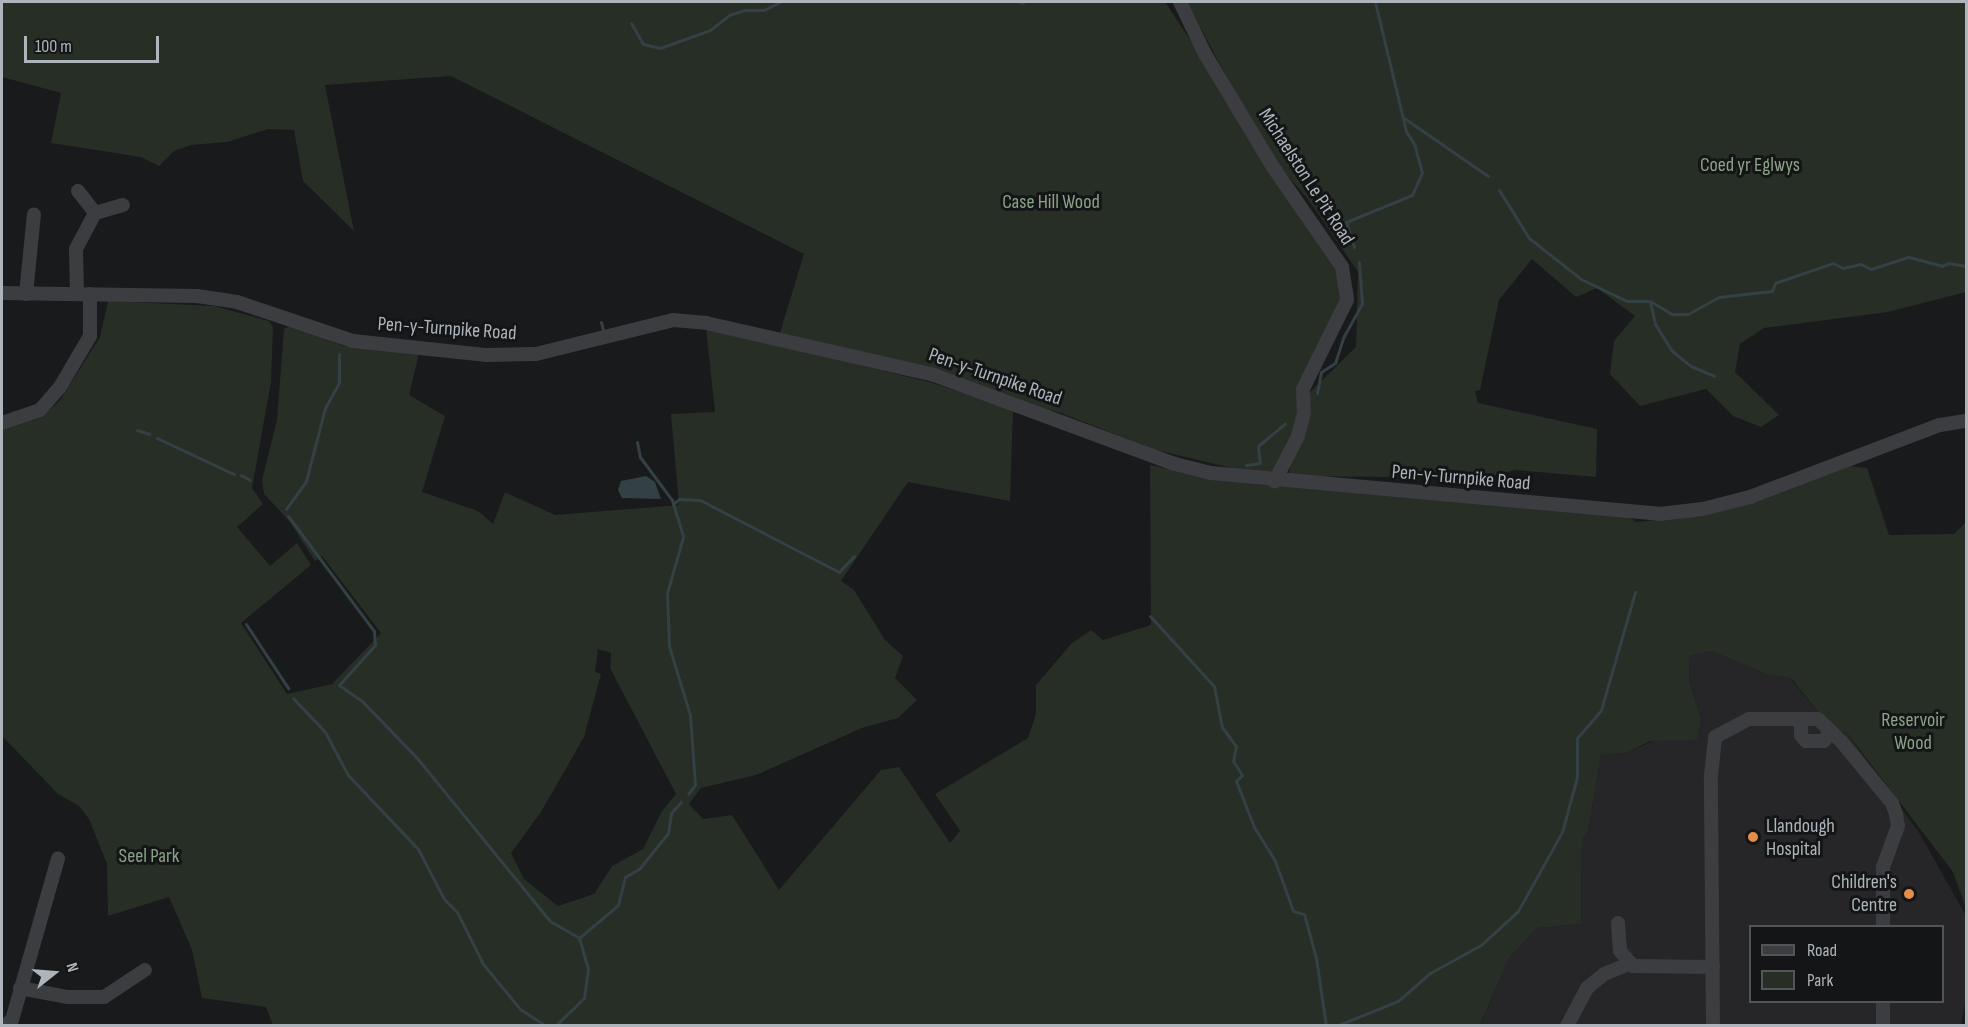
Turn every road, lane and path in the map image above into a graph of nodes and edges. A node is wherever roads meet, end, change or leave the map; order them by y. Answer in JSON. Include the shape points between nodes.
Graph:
{"nodes":[{"id":1,"x":1180,"y":2,"type":"edge"},
{"id":2,"x":78,"y":191,"type":"dead end"},
{"id":3,"x":123,"y":205,"type":"dead end"},
{"id":4,"x":95,"y":213,"type":"junction"},
{"id":5,"x":34,"y":214,"type":"dead end"},
{"id":6,"x":2,"y":293,"type":"edge"},
{"id":7,"x":26,"y":294,"type":"junction"},
{"id":8,"x":83,"y":294,"type":"junction"},
{"id":9,"x":1966,"y":421,"type":"edge"},
{"id":10,"x":2,"y":423,"type":"edge"},
{"id":11,"x":1275,"y":481,"type":"junction"},
{"id":12,"x":1801,"y":719,"type":"junction"},
{"id":13,"x":1830,"y":731,"type":"junction"},
{"id":14,"x":58,"y":858,"type":"dead end"},
{"id":15,"x":1618,"y":923,"type":"dead end"},
{"id":16,"x":1883,"y":925,"type":"edge"},
{"id":17,"x":1629,"y":964,"type":"junction"},
{"id":18,"x":1713,"y":967,"type":"junction"},
{"id":19,"x":145,"y":970,"type":"dead end"},
{"id":20,"x":20,"y":988,"type":"junction"},
{"id":21,"x":1883,"y":1003,"type":"edge"},
{"id":22,"x":4,"y":1026,"type":"edge"},
{"id":23,"x":1567,"y":1026,"type":"edge"},
{"id":24,"x":1713,"y":1026,"type":"edge"},
{"id":25,"x":1883,"y":1026,"type":"edge"}],
"edges":[{"from":1,"to":11,"type":"street","name":"Michaelston Le Pit Road","via":[[1205,54],[1273,167],[1342,267],[1347,300],[1304,389],[1298,435]]},
{"from":2,"to":4,"type":"street"},
{"from":3,"to":4,"type":"street"},
{"from":4,"to":8,"type":"street","via":[[76,249]]},
{"from":5,"to":7,"type":"street"},
{"from":6,"to":7,"type":"street","name":"Pen-y-Turnpike Road"},
{"from":7,"to":8,"type":"street","name":"Pen-y-Turnpike Road"},
{"from":8,"to":10,"type":"street","via":[[90,336],[48,404]]},
{"from":8,"to":11,"type":"street","name":"Pen-y-Turnpike Road","via":[[197,296],[237,302],[352,341],[487,355],[536,354],[664,321],[706,323],[934,375],[1174,465]]},
{"from":9,"to":11,"type":"street","name":"Pen-y-Turnpike Road","via":[[1940,425],[1750,497],[1659,514]]},
{"from":12,"to":13,"type":"street","via":[[1818,719]]},
{"from":12,"to":13,"type":"street","via":[[1801,735],[1806,741],[1824,741]]},
{"from":12,"to":18,"type":"street","via":[[1749,719],[1715,736],[1711,776]]},
{"from":13,"to":16,"type":"street","via":[[1892,803],[1896,814],[1898,826],[1883,867]]},
{"from":14,"to":20,"type":"street"},
{"from":15,"to":17,"type":"street","via":[[1620,951]]},
{"from":17,"to":18,"type":"street"},
{"from":17,"to":23,"type":"street","via":[[1604,974],[1587,988]]},
{"from":18,"to":24,"type":"street"},
{"from":19,"to":20,"type":"street","via":[[104,997],[68,997]]},
{"from":20,"to":22,"type":"street","via":[[12,1020]]},
{"from":21,"to":25,"type":"street"}]}
